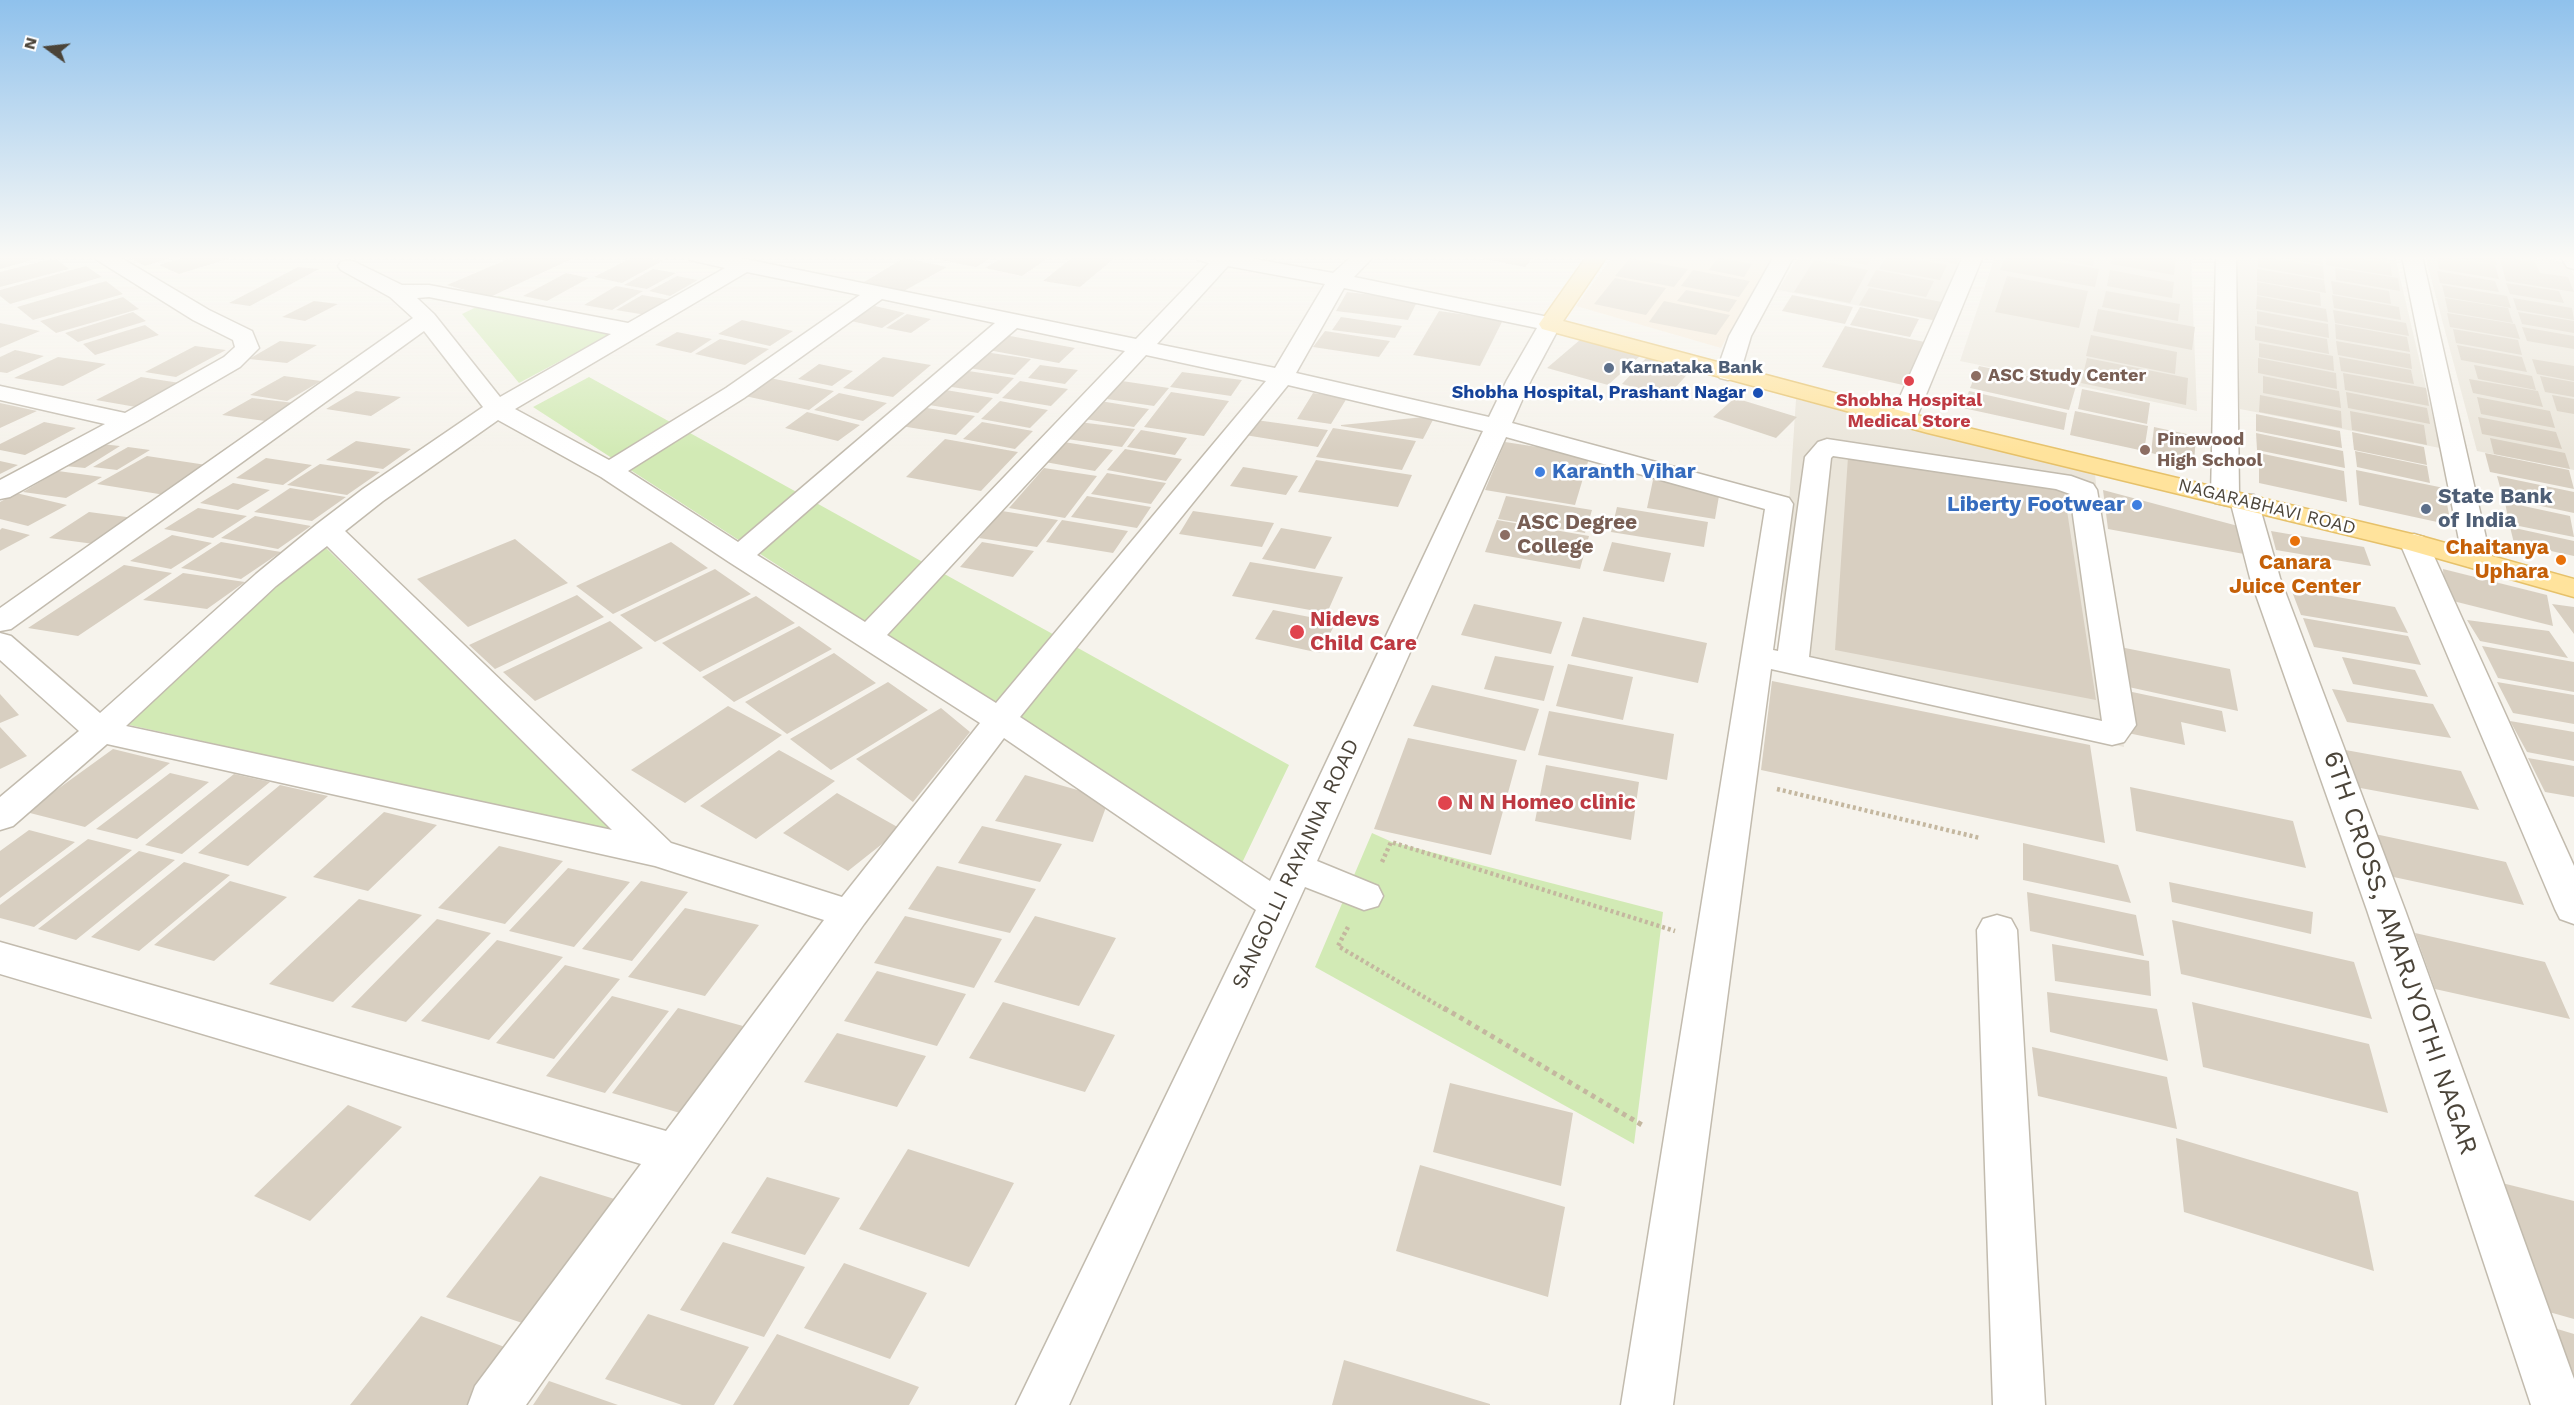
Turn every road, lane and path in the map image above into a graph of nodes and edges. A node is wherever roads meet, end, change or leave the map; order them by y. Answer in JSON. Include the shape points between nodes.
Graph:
{"nodes":[{"id":1,"x":214,"y":322,"type":"edge"},
{"id":2,"x":422,"y":322,"type":"edge"},
{"id":3,"x":428,"y":322,"type":"edge"},
{"id":4,"x":584,"y":322,"type":"edge"},
{"id":5,"x":648,"y":322,"type":"edge"},
{"id":6,"x":836,"y":322,"type":"edge"},
{"id":7,"x":1010,"y":322,"type":"joint"},
{"id":8,"x":1163,"y":322,"type":"edge"},
{"id":9,"x":1314,"y":322,"type":"edge"},
{"id":10,"x":1538,"y":322,"type":"edge"},
{"id":11,"x":1748,"y":322,"type":"edge"},
{"id":12,"x":1945,"y":322,"type":"edge"},
{"id":13,"x":2228,"y":322,"type":"edge"},
{"id":14,"x":2426,"y":322,"type":"edge"},
{"id":15,"x":1550,"y":324,"type":"junction"},
{"id":16,"x":632,"y":331,"type":"junction"},
{"id":17,"x":1142,"y":347,"type":"junction"},
{"id":18,"x":1728,"y":373,"type":"junction"},
{"id":19,"x":1282,"y":377,"type":"junction"},
{"id":20,"x":0,"y":393,"type":"edge"},
{"id":21,"x":497,"y":409,"type":"junction"},
{"id":22,"x":1903,"y":419,"type":"junction"},
{"id":23,"x":128,"y":421,"type":"junction"},
{"id":24,"x":1499,"y":428,"type":"junction"},
{"id":25,"x":1937,"y":428,"type":"junction"},
{"id":26,"x":1928,"y":461,"type":"junction"},
{"id":27,"x":610,"y":471,"type":"junction"},
{"id":28,"x":0,"y":491,"type":"edge"},
{"id":29,"x":2234,"y":499,"type":"junction"},
{"id":30,"x":327,"y":530,"type":"junction"},
{"id":31,"x":2414,"y":543,"type":"junction"},
{"id":32,"x":739,"y":556,"type":"junction"},
{"id":33,"x":2477,"y":560,"type":"junction"},
{"id":34,"x":2574,"y":588,"type":"edge"},
{"id":35,"x":0,"y":622,"type":"edge"},
{"id":36,"x":869,"y":636,"type":"junction"},
{"id":37,"x":0,"y":643,"type":"edge"},
{"id":38,"x":1758,"y":656,"type":"junction"},
{"id":39,"x":1792,"y":663,"type":"junction"},
{"id":40,"x":1000,"y":720,"type":"junction"},
{"id":41,"x":100,"y":731,"type":"junction"},
{"id":42,"x":1740,"y":780,"type":"junction"},
{"id":43,"x":0,"y":818,"type":"edge"},
{"id":44,"x":1980,"y":838,"type":"dead end"},
{"id":45,"x":658,"y":853,"type":"junction"},
{"id":46,"x":1295,"y":867,"type":"junction"},
{"id":47,"x":1364,"y":896,"type":"junction"},
{"id":48,"x":1278,"y":905,"type":"junction"},
{"id":49,"x":2574,"y":909,"type":"edge"},
{"id":50,"x":850,"y":914,"type":"junction"},
{"id":51,"x":1997,"y":930,"type":"dead end"},
{"id":52,"x":1678,"y":932,"type":"dead end"},
{"id":53,"x":0,"y":958,"type":"edge"},
{"id":54,"x":1645,"y":1126,"type":"dead end"},
{"id":55,"x":676,"y":1154,"type":"junction"},
{"id":56,"x":494,"y":1405,"type":"edge"},
{"id":57,"x":1042,"y":1405,"type":"edge"},
{"id":58,"x":1647,"y":1405,"type":"edge"},
{"id":59,"x":2019,"y":1405,"type":"edge"},
{"id":60,"x":2557,"y":1405,"type":"edge"}],
"edges":[{"from":1,"to":23,"type":"street","via":[[244,336],[247,348],[232,362]]},
{"from":2,"to":35,"type":"street"},
{"from":3,"to":21,"type":"street"},
{"from":4,"to":16,"type":"street"},
{"from":5,"to":16,"type":"street"},
{"from":6,"to":27,"type":"street","via":[[735,393]]},
{"from":7,"to":17,"type":"street"},
{"from":7,"to":32,"type":"street"},
{"from":8,"to":17,"type":"street"},
{"from":9,"to":19,"type":"street"},
{"from":10,"to":15,"type":"street"},
{"from":11,"to":18,"type":"street"},
{"from":12,"to":22,"type":"street"},
{"from":13,"to":29,"type":"street","name":"6TH CROSS, AMARJYOTHI NAGAR"},
{"from":14,"to":33,"type":"street"},
{"from":15,"to":18,"type":"main road","name":"NAGARABHAVI ROAD"},
{"from":15,"to":24,"type":"street","name":"SANGOLLI RAYANNA ROAD","via":[[1519,380]]},
{"from":16,"to":21,"type":"street"},
{"from":17,"to":19,"type":"street"},
{"from":17,"to":36,"type":"street"},
{"from":18,"to":22,"type":"main road","name":"NAGARABHAVI ROAD"},
{"from":19,"to":24,"type":"street"},
{"from":19,"to":40,"type":"street"},
{"from":20,"to":23,"type":"street"},
{"from":21,"to":27,"type":"street"},
{"from":21,"to":30,"type":"street"},
{"from":22,"to":25,"type":"main road","name":"NAGARABHAVI ROAD"},
{"from":23,"to":28,"type":"street"},
{"from":24,"to":38,"type":"street","via":[[1779,504]]},
{"from":24,"to":46,"type":"street","name":"SANGOLLI RAYANNA ROAD"},
{"from":25,"to":26,"type":"street"},
{"from":25,"to":29,"type":"main road","name":"NAGARABHAVI ROAD"},
{"from":26,"to":39,"type":"street","via":[[1827,447],[1818,457]]},
{"from":26,"to":39,"type":"street","via":[[2062,482],[2083,490],[2119,725],[2112,734]]},
{"from":27,"to":32,"type":"street"},
{"from":29,"to":31,"type":"main road","name":"NAGARABHAVI ROAD"},
{"from":29,"to":60,"type":"street","name":"6TH CROSS, AMARJYOTHI NAGAR","via":[[2386,910]]},
{"from":30,"to":41,"type":"street","via":[[266,580]]},
{"from":30,"to":45,"type":"street"},
{"from":31,"to":33,"type":"main road","name":"NAGARABHAVI ROAD"},
{"from":31,"to":49,"type":"street"},
{"from":32,"to":36,"type":"street"},
{"from":33,"to":34,"type":"main road","name":"NAGARABHAVI ROAD"},
{"from":36,"to":40,"type":"street"},
{"from":37,"to":41,"type":"street"},
{"from":38,"to":39,"type":"street"},
{"from":38,"to":42,"type":"street"},
{"from":40,"to":48,"type":"street"},
{"from":40,"to":50,"type":"street"},
{"from":41,"to":43,"type":"street"},
{"from":41,"to":45,"type":"street"},
{"from":42,"to":44,"type":"path"},
{"from":42,"to":58,"type":"street"},
{"from":45,"to":50,"type":"street"},
{"from":46,"to":47,"type":"street"},
{"from":46,"to":48,"type":"street","name":"SANGOLLI RAYANNA ROAD"},
{"from":47,"to":52,"type":"path","via":[[1392,842]]},
{"from":47,"to":54,"type":"path","via":[[1338,946]]},
{"from":48,"to":57,"type":"street","name":"SANGOLLI RAYANNA ROAD"},
{"from":50,"to":55,"type":"street"},
{"from":51,"to":59,"type":"street"},
{"from":53,"to":55,"type":"street"},
{"from":55,"to":56,"type":"street"}]}
